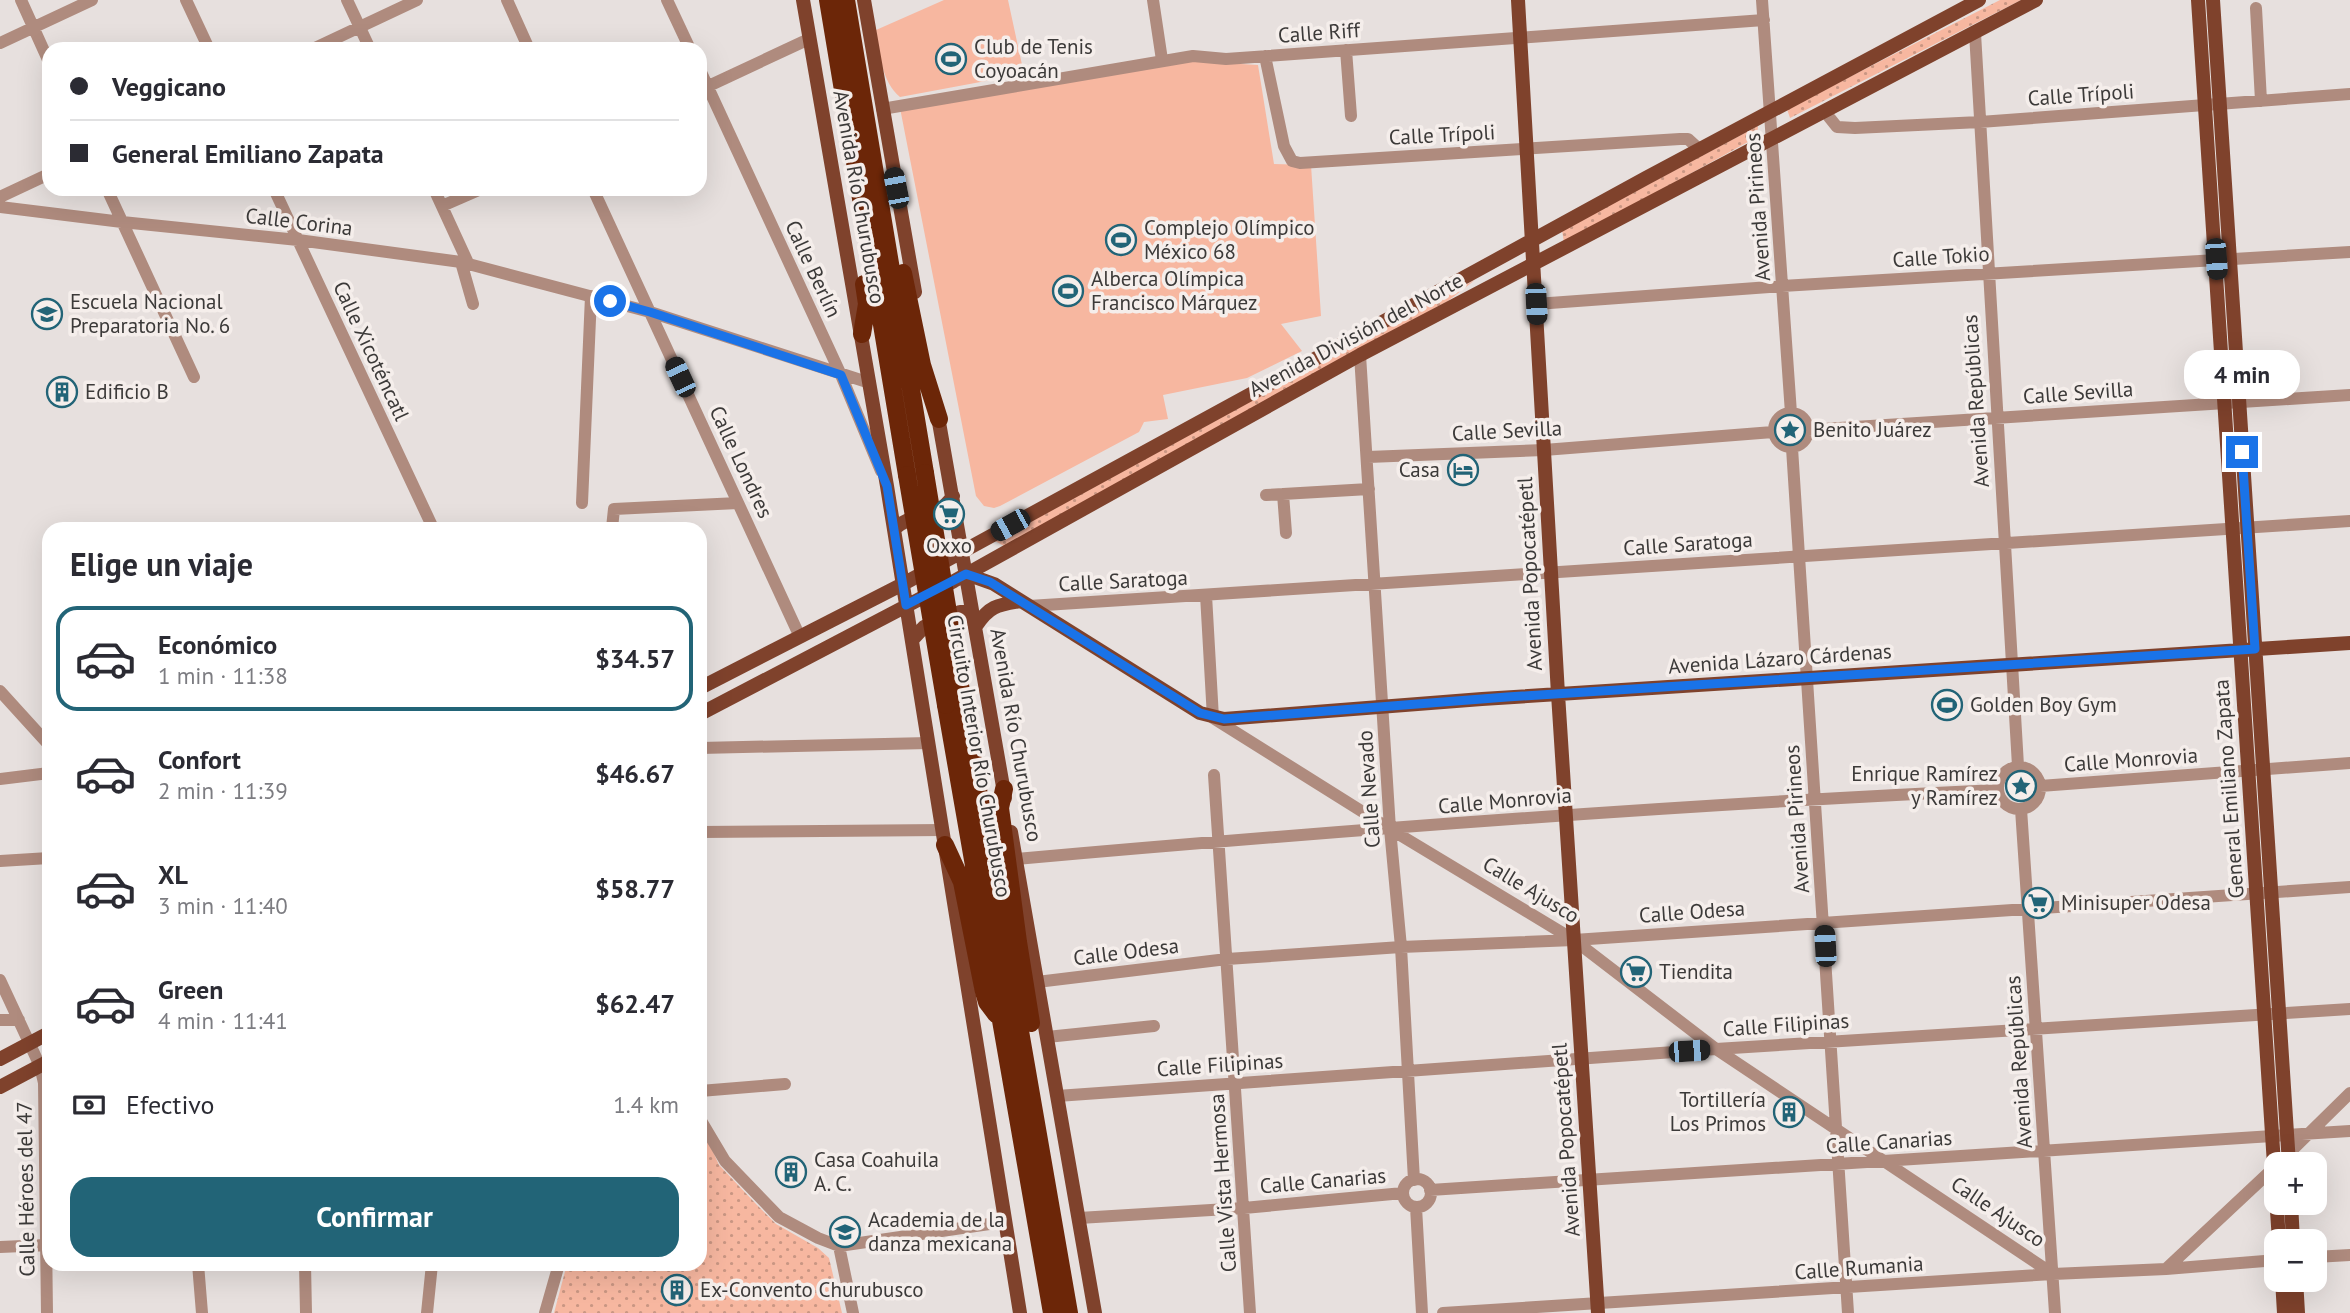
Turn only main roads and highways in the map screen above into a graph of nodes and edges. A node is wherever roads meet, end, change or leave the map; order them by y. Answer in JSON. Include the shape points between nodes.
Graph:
{"nodes":[{"id":1,"x":803,"y":0,"type":"edge"},
{"id":2,"x":828,"y":0,"type":"edge"},
{"id":3,"x":846,"y":0,"type":"edge"},
{"id":4,"x":864,"y":0,"type":"edge"},
{"id":5,"x":1518,"y":0,"type":"edge"},
{"id":6,"x":1979,"y":0,"type":"edge"},
{"id":7,"x":2036,"y":0,"type":"edge"},
{"id":8,"x":2198,"y":0,"type":"edge"},
{"id":9,"x":2213,"y":0,"type":"edge"},
{"id":10,"x":2213,"y":104,"type":"junction"},
{"id":11,"x":850,"y":133,"type":"junction"},
{"id":12,"x":884,"y":228,"type":"junction"},
{"id":13,"x":1532,"y":241,"type":"junction"},
{"id":14,"x":1493,"y":263,"type":"junction"},
{"id":15,"x":1533,"y":264,"type":"junction"},
{"id":16,"x":1454,"y":306,"type":"junction"},
{"id":17,"x":862,"y":334,"type":"junction"},
{"id":18,"x":939,"y":419,"type":"junction"},
{"id":19,"x":916,"y":474,"type":"junction"},
{"id":20,"x":953,"y":496,"type":"junction"},
{"id":21,"x":891,"y":512,"type":"junction"},
{"id":22,"x":936,"y":513,"type":"junction"},
{"id":23,"x":908,"y":520,"type":"junction"},
{"id":24,"x":957,"y":523,"type":"junction"},
{"id":25,"x":894,"y":530,"type":"junction"},
{"id":26,"x":962,"y":551,"type":"junction"},
{"id":27,"x":966,"y":574,"type":"junction"},
{"id":28,"x":903,"y":584,"type":"junction"},
{"id":29,"x":1025,"y":603,"type":"junction"},
{"id":30,"x":906,"y":605,"type":"junction"},
{"id":31,"x":975,"y":622,"type":"junction"},
{"id":32,"x":912,"y":640,"type":"junction"},
{"id":33,"x":2350,"y":643,"type":"edge"},
{"id":34,"x":2248,"y":649,"type":"junction"},
{"id":35,"x":707,"y":684,"type":"edge"},
{"id":36,"x":1558,"y":694,"type":"junction"},
{"id":37,"x":955,"y":704,"type":"junction"},
{"id":38,"x":707,"y":710,"type":"edge"},
{"id":39,"x":1213,"y":718,"type":"joint"},
{"id":40,"x":1004,"y":789,"type":"junction"},
{"id":41,"x":944,"y":838,"type":"junction"},
{"id":42,"x":1002,"y":1023,"type":"junction"},
{"id":43,"x":42,"y":1037,"type":"edge"},
{"id":44,"x":0,"y":1059,"type":"edge"},
{"id":45,"x":42,"y":1064,"type":"edge"},
{"id":46,"x":1029,"y":1082,"type":"junction"},
{"id":47,"x":0,"y":1087,"type":"edge"},
{"id":48,"x":2281,"y":1152,"type":"edge"},
{"id":49,"x":2282,"y":1292,"type":"edge"},
{"id":50,"x":2297,"y":1292,"type":"edge"},
{"id":51,"x":1598,"y":1308,"type":"edge"},
{"id":52,"x":1020,"y":1313,"type":"edge"},
{"id":53,"x":1052,"y":1313,"type":"edge"},
{"id":54,"x":1069,"y":1313,"type":"edge"},
{"id":55,"x":1095,"y":1313,"type":"edge"},
{"id":56,"x":2284,"y":1313,"type":"edge"},
{"id":57,"x":2298,"y":1313,"type":"edge"}],
"edges":[{"from":1,"to":17,"type":"main road","name":"Avenida Río Churubusco"},
{"from":2,"to":11,"type":"highway","name":"Circuito Interior Río Churubusco"},
{"from":3,"to":12,"type":"highway","name":"Circuito Interior Río Churubusco"},
{"from":4,"to":18,"type":"main road","name":"Avenida Río Churubusco"},
{"from":5,"to":13,"type":"main road","name":"Avenida Popocatépetl"},
{"from":6,"to":13,"type":"main road","name":"Avenida División del Norte"},
{"from":7,"to":15,"type":"main road","name":"Avenida División del Norte"},
{"from":8,"to":10,"type":"main road","name":"General Emiliano Zapata"},
{"from":9,"to":10,"type":"main road","name":"General Emiliano Zapata"},
{"from":10,"to":34,"type":"main road","name":"General Emiliano Zapata"},
{"from":11,"to":17,"type":"highway","via":[[843,162],[867,304]]},
{"from":11,"to":19,"type":"highway","name":"Circuito Interior Río Churubusco"},
{"from":12,"to":18,"type":"highway","via":[[900,255],[922,365]]},
{"from":12,"to":19,"type":"highway","name":"Circuito Interior Río Churubusco"},
{"from":13,"to":14,"type":"main road","name":"Avenida División del Norte"},
{"from":13,"to":15,"type":"main road","name":"Avenida Popocatépetl"},
{"from":14,"to":16,"type":"main road","via":[[1504,266],[1504,273],[1457,299]]},
{"from":14,"to":26,"type":"main road","name":"Avenida División del Norte"},
{"from":15,"to":16,"type":"main road","name":"Avenida División del Norte"},
{"from":15,"to":36,"type":"main road","name":"Avenida Popocatépetl"},
{"from":16,"to":27,"type":"main road","name":"Avenida División del Norte"},
{"from":17,"to":21,"type":"main road","name":"Avenida Río Churubusco"},
{"from":18,"to":20,"type":"main road","name":"Avenida Río Churubusco"},
{"from":19,"to":37,"type":"highway","name":"Circuito Interior Río Churubusco","bridge":true},
{"from":20,"to":22,"type":"main road"},
{"from":20,"to":24,"type":"main road","name":"Avenida Río Churubusco"},
{"from":21,"to":23,"type":"main road"},
{"from":21,"to":25,"type":"main road","name":"Avenida Río Churubusco"},
{"from":22,"to":23,"type":"main road"},
{"from":22,"to":24,"type":"main road"},
{"from":23,"to":25,"type":"main road"},
{"from":24,"to":26,"type":"main road","name":"Avenida Río Churubusco"},
{"from":25,"to":28,"type":"main road","name":"Avenida Río Churubusco"},
{"from":26,"to":27,"type":"main road","name":"Avenida Río Churubusco"},
{"from":26,"to":28,"type":"main road","name":"Avenida División del Norte"},
{"from":27,"to":29,"type":"main road","name":"Calle Ajusco"},
{"from":27,"to":30,"type":"main road","name":"Avenida División del Norte"},
{"from":27,"to":31,"type":"main road","name":"Avenida Río Churubusco"},
{"from":28,"to":30,"type":"main road","name":"Avenida Río Churubusco"},
{"from":28,"to":35,"type":"main road","name":"Avenida División del Norte"},
{"from":29,"to":31,"type":"main road","via":[[993,607]]},
{"from":29,"to":39,"type":"main road","name":"Calle Ajusco"},
{"from":30,"to":32,"type":"main road","name":"Avenida Río Churubusco"},
{"from":30,"to":38,"type":"main road","name":"Avenida División del Norte"},
{"from":31,"to":32,"type":"main road","via":[[960,612],[924,627]]},
{"from":31,"to":40,"type":"main road","name":"Avenida Río Churubusco"},
{"from":32,"to":41,"type":"main road","name":"Avenida Río Churubusco"},
{"from":33,"to":34,"type":"main road","name":"Avenida Lázaro Cárdenas"},
{"from":34,"to":36,"type":"main road","name":"Avenida Lázaro Cárdenas"},
{"from":34,"to":48,"type":"main road","name":"General Emiliano Zapata"},
{"from":36,"to":39,"type":"main road","name":"Avenida Lázaro Cárdenas"},
{"from":36,"to":51,"type":"main road","name":"Avenida Popocatépetl"},
{"from":37,"to":42,"type":"highway","name":"Circuito Interior Río Churubusco"},
{"from":37,"to":46,"type":"highway","name":"Circuito Interior Río Churubusco"},
{"from":40,"to":46,"type":"highway","via":[[1000,808],[1032,1028]]},
{"from":40,"to":55,"type":"main road","name":"Avenida Río Churubusco"},
{"from":41,"to":42,"type":"highway","via":[[962,882],[987,1002]]},
{"from":41,"to":52,"type":"main road","name":"Avenida Río Churubusco"},
{"from":42,"to":53,"type":"highway","name":"Circuito Interior Río Churubusco"},
{"from":43,"to":44,"type":"main road"},
{"from":45,"to":47,"type":"main road"},
{"from":46,"to":54,"type":"highway","name":"Circuito Interior Río Churubusco"},
{"from":49,"to":56,"type":"main road"},
{"from":50,"to":57,"type":"main road"}]}
